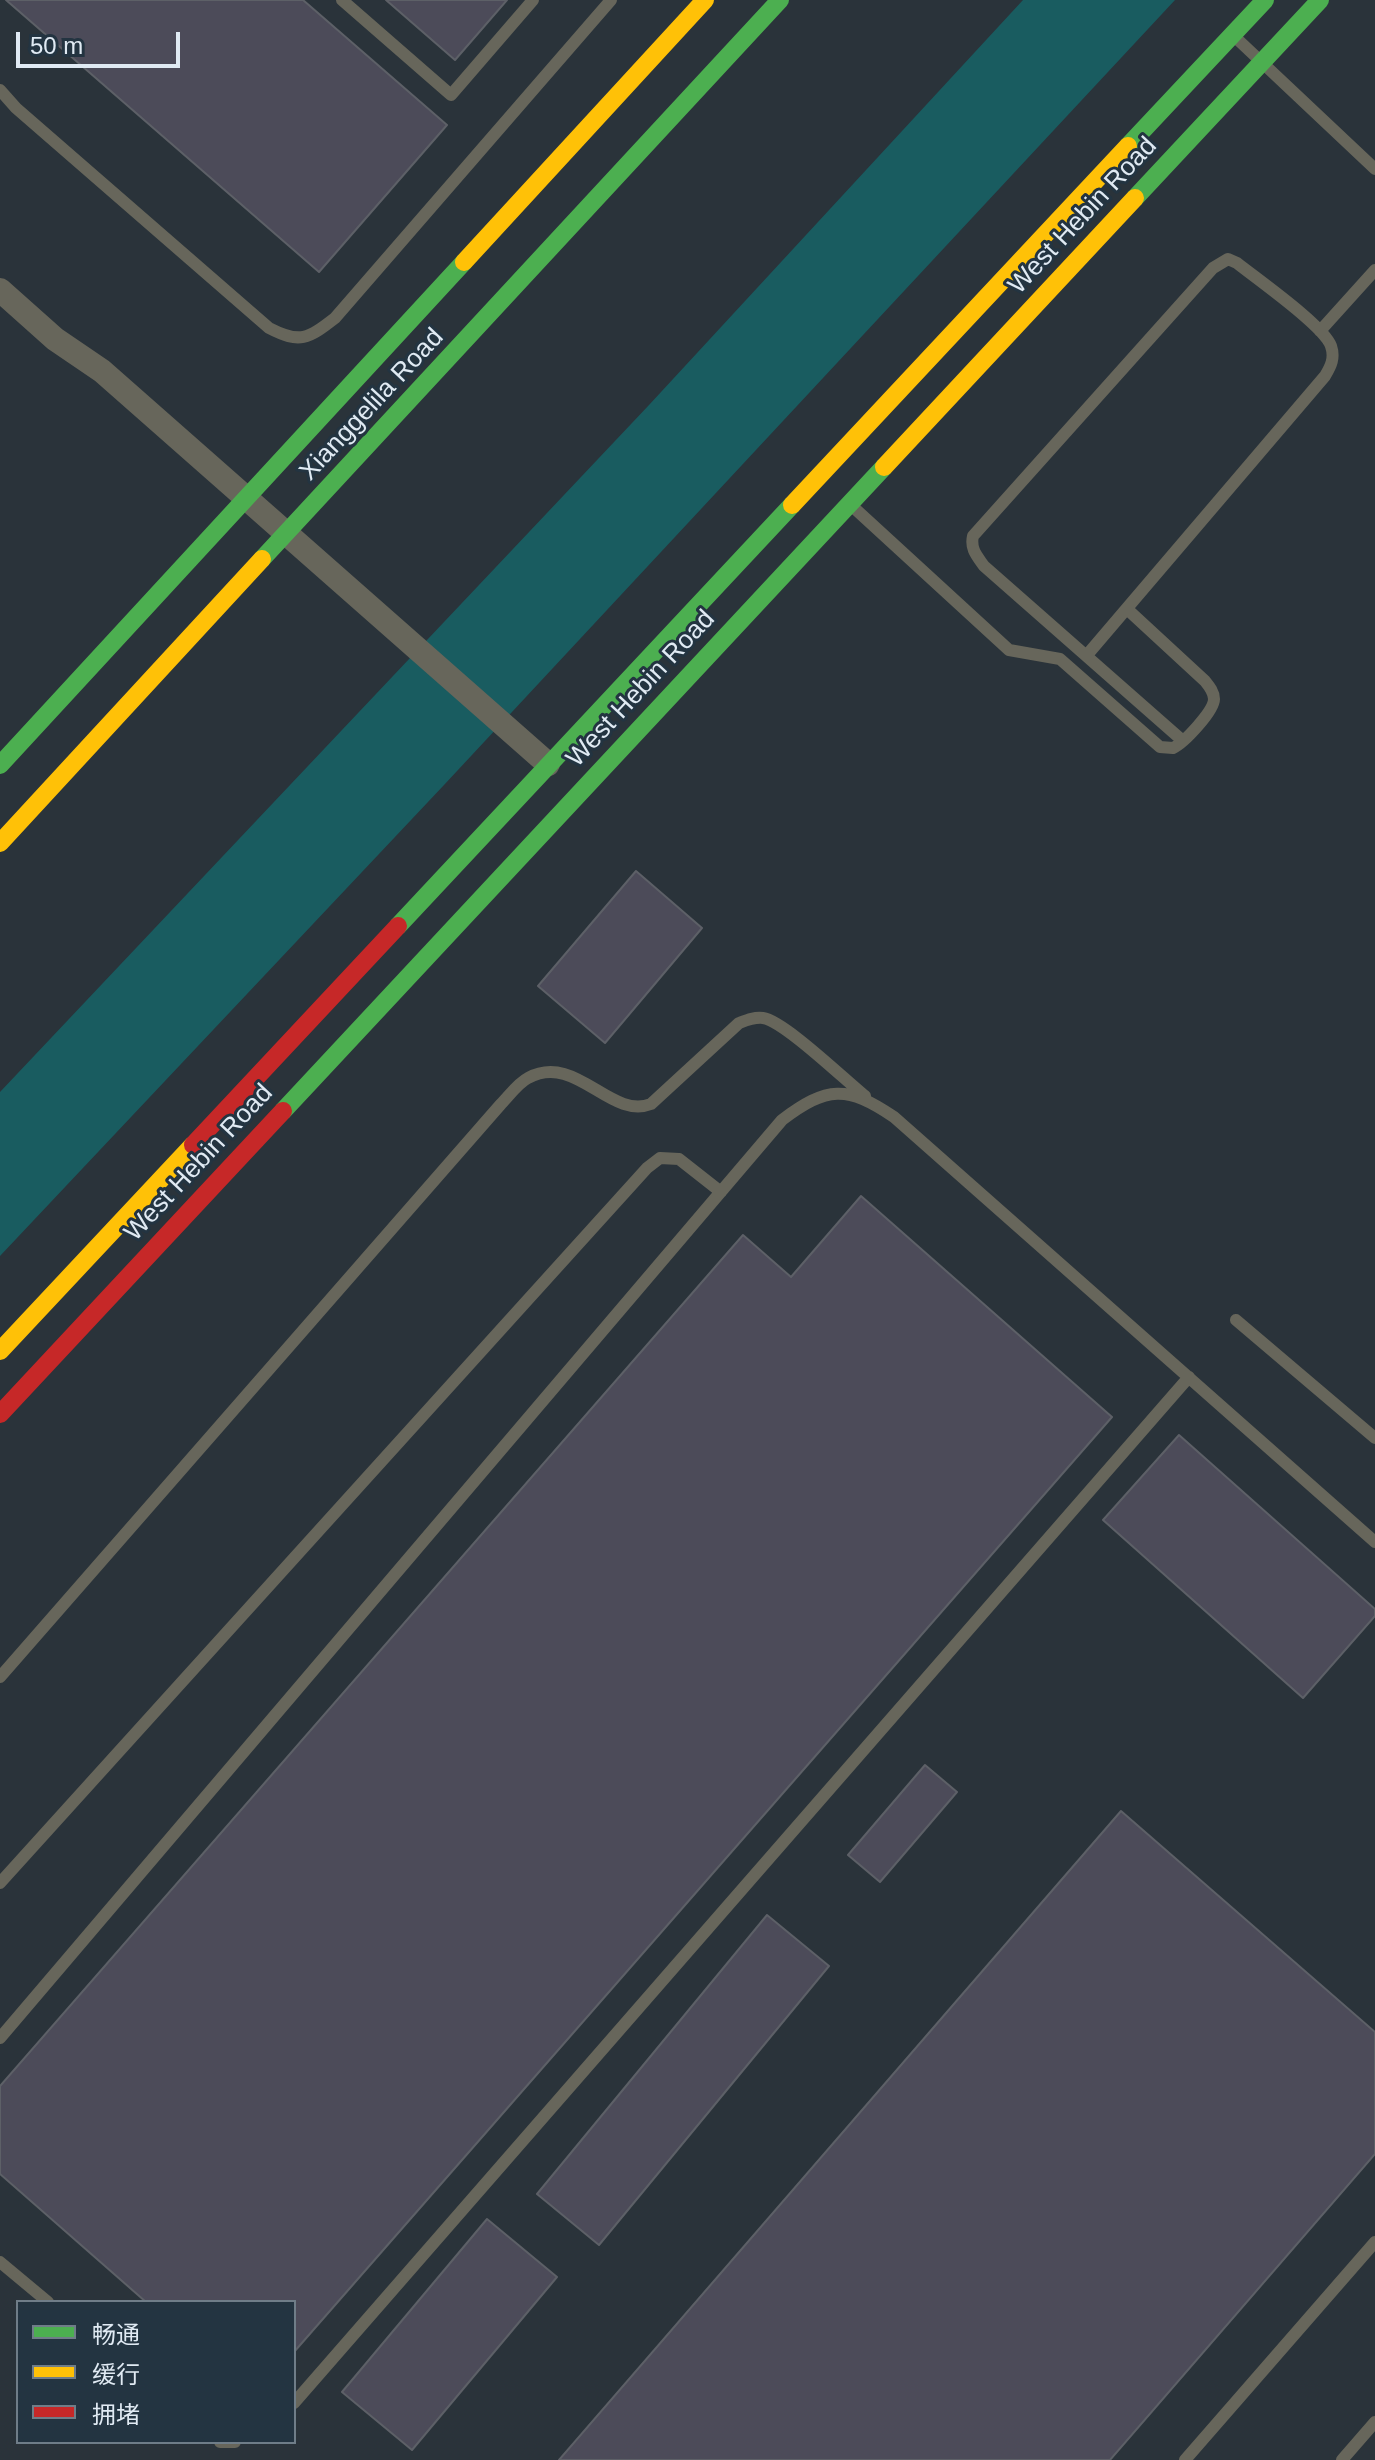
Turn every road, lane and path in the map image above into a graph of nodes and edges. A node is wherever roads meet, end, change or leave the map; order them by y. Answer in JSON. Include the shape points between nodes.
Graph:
{"nodes":[{"id":1,"x":342,"y":0,"type":"edge"},
{"id":2,"x":533,"y":0,"type":"edge"},
{"id":3,"x":611,"y":0,"type":"edge"},
{"id":4,"x":705,"y":0,"type":"edge"},
{"id":5,"x":780,"y":0,"type":"edge"},
{"id":6,"x":1265,"y":0,"type":"edge"},
{"id":7,"x":1320,"y":0,"type":"edge"},
{"id":8,"x":1232,"y":35,"type":"junction"},
{"id":9,"x":1262,"y":63,"type":"junction"},
{"id":10,"x":0,"y":90,"type":"edge"},
{"id":11,"x":1375,"y":169,"type":"edge"},
{"id":12,"x":1375,"y":270,"type":"edge"},
{"id":13,"x":0,"y":290,"type":"edge"},
{"id":14,"x":1320,"y":331,"type":"junction"},
{"id":15,"x":246,"y":498,"type":"junction"},
{"id":16,"x":850,"y":504,"type":"junction"},
{"id":17,"x":287,"y":535,"type":"junction"},
{"id":18,"x":1127,"y":609,"type":"junction"},
{"id":19,"x":1087,"y":655,"type":"junction"},
{"id":20,"x":1183,"y":741,"type":"junction"},
{"id":21,"x":548,"y":764,"type":"junction"},
{"id":22,"x":0,"y":765,"type":"edge"},
{"id":23,"x":0,"y":843,"type":"edge"},
{"id":24,"x":868,"y":1100,"type":"junction"},
{"id":25,"x":721,"y":1192,"type":"junction"},
{"id":26,"x":1236,"y":1320,"type":"dead end"},
{"id":27,"x":0,"y":1351,"type":"edge"},
{"id":28,"x":1189,"y":1377,"type":"junction"},
{"id":29,"x":0,"y":1414,"type":"edge"},
{"id":30,"x":1375,"y":1438,"type":"edge"},
{"id":31,"x":1375,"y":1542,"type":"edge"},
{"id":32,"x":0,"y":1677,"type":"edge"},
{"id":33,"x":0,"y":1883,"type":"edge"},
{"id":34,"x":0,"y":2038,"type":"edge"},
{"id":35,"x":1375,"y":2242,"type":"edge"},
{"id":36,"x":0,"y":2262,"type":"edge"},
{"id":37,"x":46,"y":2300,"type":"edge"},
{"id":38,"x":296,"y":2401,"type":"edge"},
{"id":39,"x":1375,"y":2422,"type":"edge"},
{"id":40,"x":1185,"y":2460,"type":"edge"},
{"id":41,"x":1342,"y":2460,"type":"edge"}],
"edges":[{"from":1,"to":2,"type":"lane","via":[[451,95]]},
{"from":3,"to":10,"type":"lane","via":[[335,318],[312,336],[291,339],[269,328]]},
{"from":4,"to":15,"type":"street","name":"Xianggelila Road"},
{"from":5,"to":17,"type":"street","name":"Xianggelila Road"},
{"from":6,"to":8,"type":"street"},
{"from":7,"to":9,"type":"street","name":"West Hebin Road"},
{"from":8,"to":9,"type":"lane"},
{"from":8,"to":21,"type":"street"},
{"from":9,"to":11,"type":"lane"},
{"from":9,"to":16,"type":"street","name":"West Hebin Road"},
{"from":12,"to":14,"type":"lane"},
{"from":13,"to":15,"type":"street","via":[[55,339],[102,371]]},
{"from":14,"to":18,"type":"lane","via":[[1332,350],[1325,376]]},
{"from":14,"to":19,"type":"lane","via":[[1237,263],[1219,263],[973,536],[975,554],[984,566]]},
{"from":15,"to":17,"type":"street"},
{"from":15,"to":22,"type":"street","name":"Xianggelila Road"},
{"from":16,"to":20,"type":"lane","via":[[1009,650],[1060,659],[1160,747],[1173,748]]},
{"from":16,"to":29,"type":"street","name":"West Hebin Road"},
{"from":17,"to":21,"type":"street"},
{"from":17,"to":23,"type":"street","name":"Xianggelila Road"},
{"from":18,"to":19,"type":"lane"},
{"from":18,"to":20,"type":"lane","via":[[1211,690],[1212,708]]},
{"from":19,"to":20,"type":"lane"},
{"from":21,"to":27,"type":"street"},
{"from":24,"to":25,"type":"lane","via":[[826,1093],[806,1102],[782,1120]]},
{"from":24,"to":28,"type":"lane","via":[[914,1134]]},
{"from":24,"to":32,"type":"lane","via":[[766,1018],[739,1023],[641,1108],[565,1073],[527,1078]]},
{"from":25,"to":33,"type":"lane","via":[[679,1159],[660,1158],[647,1168]]},
{"from":25,"to":34,"type":"lane"},
{"from":26,"to":30,"type":"lane"},
{"from":28,"to":31,"type":"lane"},
{"from":28,"to":38,"type":"lane"},
{"from":35,"to":40,"type":"lane"},
{"from":36,"to":37,"type":"lane"},
{"from":39,"to":41,"type":"lane"}]}
